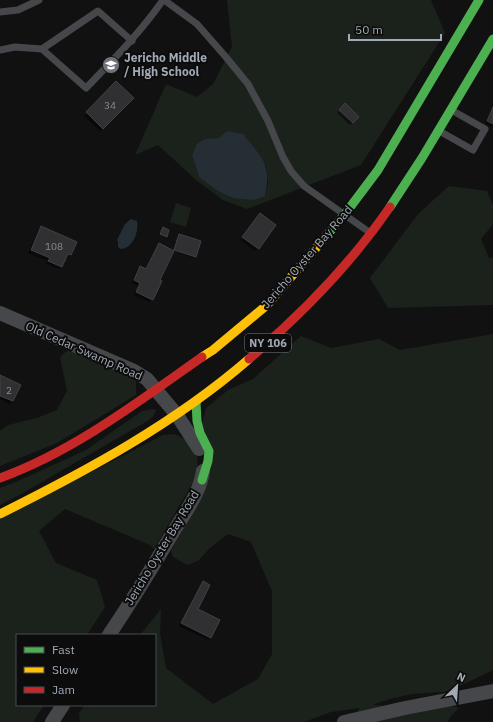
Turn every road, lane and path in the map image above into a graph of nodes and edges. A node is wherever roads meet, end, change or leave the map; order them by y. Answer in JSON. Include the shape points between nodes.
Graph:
{"nodes":[{"id":1,"x":39,"y":0,"type":"edge"},
{"id":2,"x":164,"y":0,"type":"edge"},
{"id":3,"x":479,"y":0,"type":"edge"},
{"id":4,"x":0,"y":12,"type":"edge"},
{"id":5,"x":493,"y":39,"type":"edge"},
{"id":6,"x":132,"y":41,"type":"junction"},
{"id":7,"x":42,"y":49,"type":"junction"},
{"id":8,"x":0,"y":50,"type":"edge"},
{"id":9,"x":451,"y":110,"type":"junction"},
{"id":10,"x":439,"y":130,"type":"junction"},
{"id":11,"x":345,"y":214,"type":"junction"},
{"id":12,"x":371,"y":233,"type":"junction"},
{"id":13,"x":0,"y":312,"type":"edge"},
{"id":14,"x":156,"y":390,"type":"junction"},
{"id":15,"x":196,"y":402,"type":"junction"},
{"id":16,"x":177,"y":415,"type":"junction"},
{"id":17,"x":0,"y":478,"type":"edge"},
{"id":18,"x":202,"y":480,"type":"junction"},
{"id":19,"x":0,"y":514,"type":"edge"},
{"id":20,"x":110,"y":634,"type":"edge"},
{"id":21,"x":493,"y":691,"type":"edge"},
{"id":22,"x":62,"y":706,"type":"edge"},
{"id":23,"x":52,"y":722,"type":"edge"},
{"id":24,"x":344,"y":722,"type":"edge"}],
"edges":[{"from":1,"to":4,"type":"lane","via":[[18,10]]},
{"from":2,"to":6,"type":"lane"},
{"from":2,"to":11,"type":"lane","via":[[196,24],[248,84],[291,171],[304,186]]},
{"from":3,"to":11,"type":"main road","name":"Jericho Oyster Bay Road","number":"NY 106","via":[[455,49],[378,170]]},
{"from":5,"to":9,"type":"main road","number":"NY 106","via":[[476,60]]},
{"from":6,"to":7,"type":"lane","via":[[98,11]]},
{"from":6,"to":7,"type":"lane","via":[[86,88]]},
{"from":7,"to":8,"type":"lane","via":[[15,47]]},
{"from":9,"to":10,"type":"main road","number":"NY 106"},
{"from":9,"to":10,"type":"lane","via":[[485,129],[473,150]]},
{"from":10,"to":12,"type":"main road","number":"NY 106","via":[[398,197]]},
{"from":11,"to":12,"type":"lane"},
{"from":11,"to":14,"type":"main road","name":"Jericho Oyster Bay Road","number":"NY 106","via":[[267,305],[213,350]]},
{"from":12,"to":15,"type":"main road","number":"NY 106","via":[[341,272],[275,338]]},
{"from":13,"to":14,"type":"street","name":"Old Cedar Swamp Road","via":[[134,371],[147,379]]},
{"from":14,"to":16,"type":"street","name":"Old Cedar Swamp Road"},
{"from":14,"to":17,"type":"main road","name":"Jericho Oyster Bay Road","number":"NY 106","via":[[67,446],[27,468]]},
{"from":15,"to":16,"type":"main road","number":"NY 106"},
{"from":15,"to":18,"type":"main road","via":[[200,433],[209,451]]},
{"from":16,"to":18,"type":"street","name":"Jericho Oyster Bay Road","via":[[201,453]]},
{"from":16,"to":19,"type":"main road","number":"NY 106","via":[[124,449]]},
{"from":18,"to":20,"type":"street","name":"Jericho Oyster Bay Road","via":[[190,504]]},
{"from":21,"to":24,"type":"street"},
{"from":22,"to":23,"type":"street"}]}
